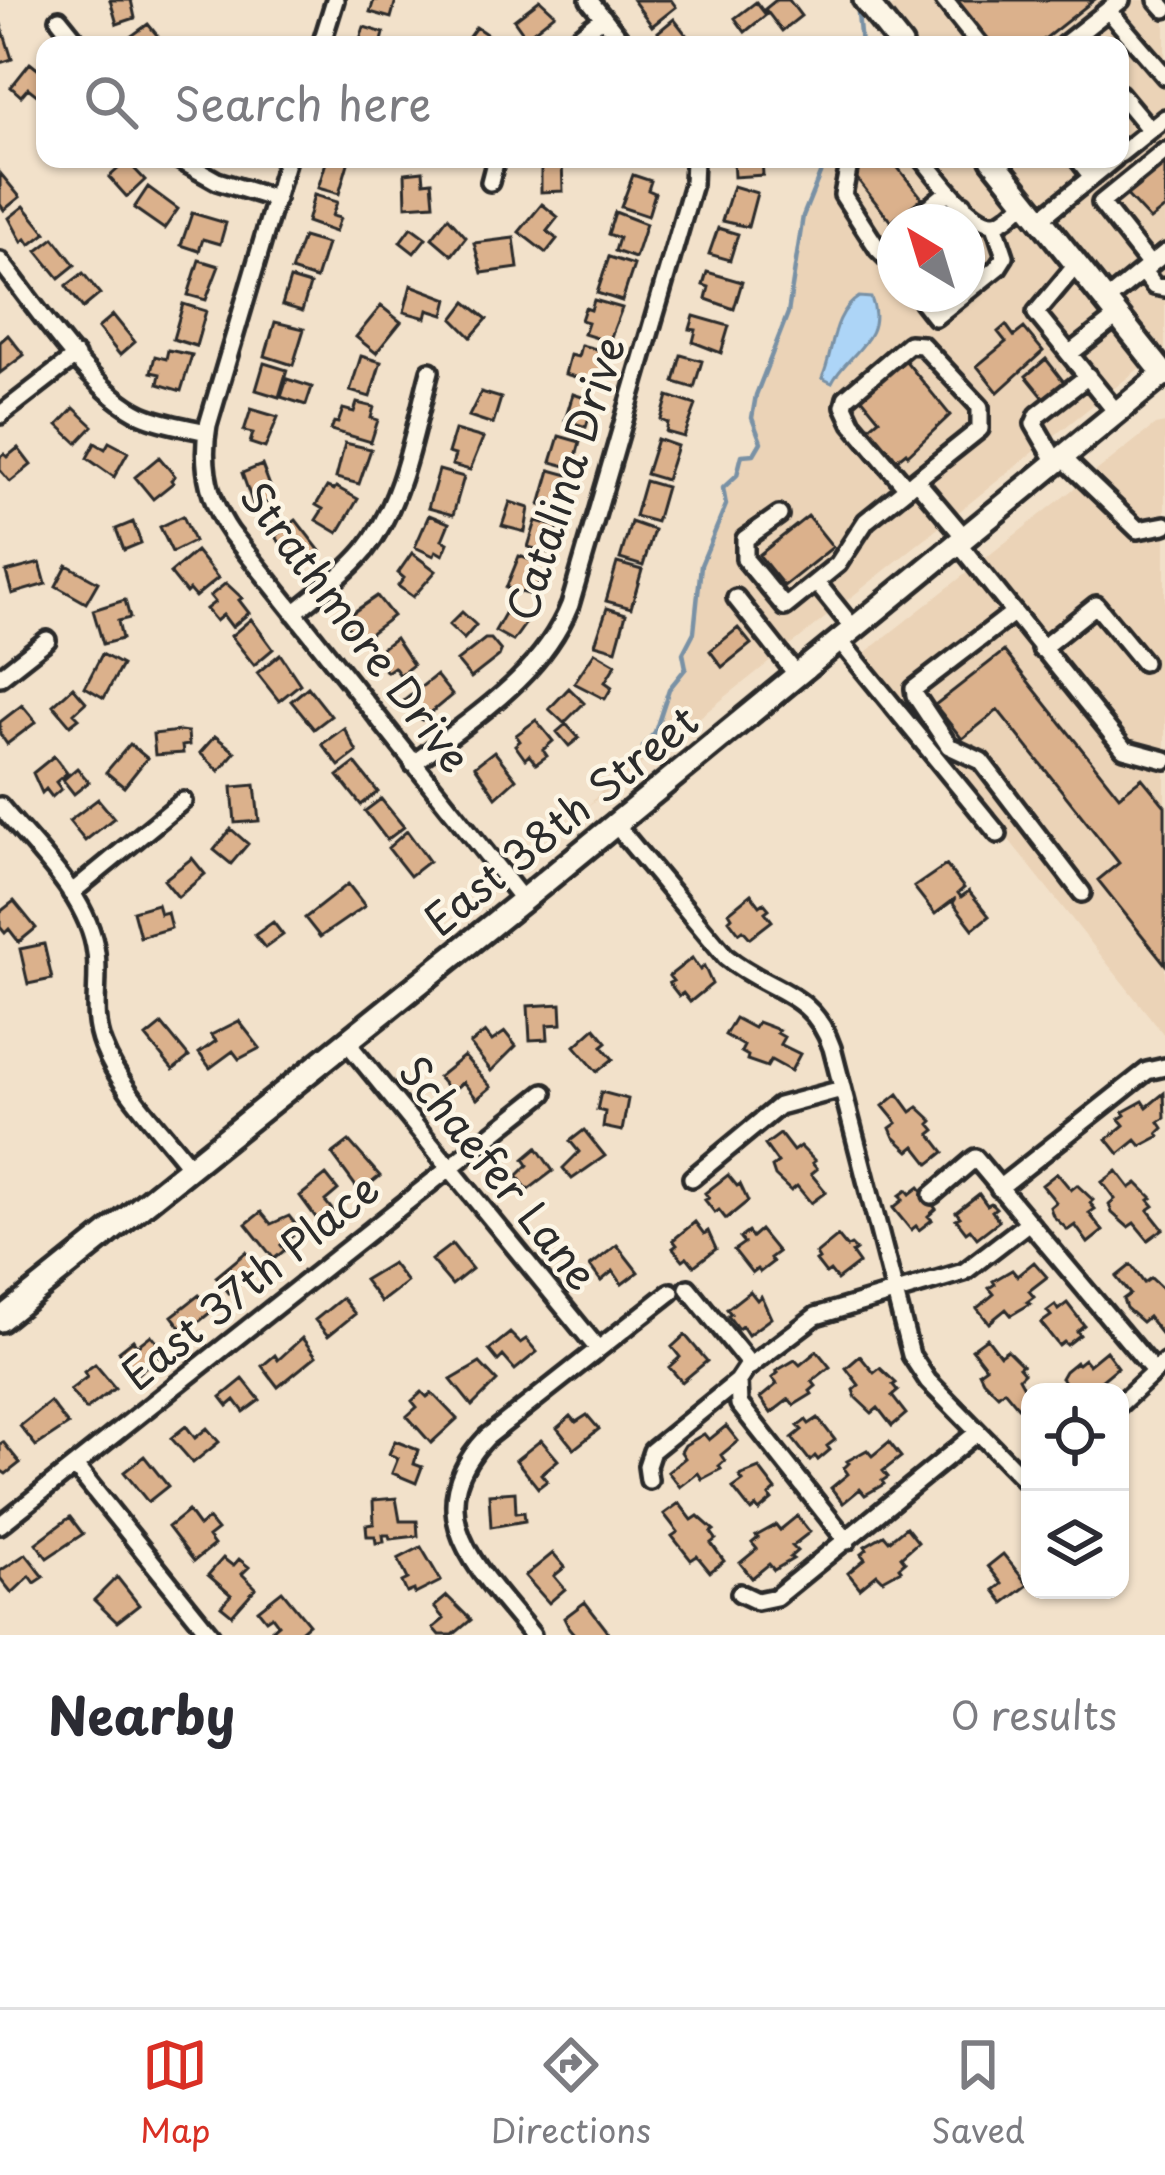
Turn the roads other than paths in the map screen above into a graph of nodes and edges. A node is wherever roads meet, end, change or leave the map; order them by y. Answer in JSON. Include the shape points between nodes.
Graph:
{"nodes":[{"id":1,"x":334,"y":0,"type":"edge"},
{"id":2,"x":589,"y":0,"type":"edge"},
{"id":3,"x":865,"y":0,"type":"edge"},
{"id":4,"x":944,"y":0,"type":"edge"},
{"id":5,"x":1157,"y":0,"type":"edge"},
{"id":6,"x":1114,"y":5,"type":"edge"},
{"id":7,"x":1165,"y":9,"type":"edge"},
{"id":8,"x":603,"y":17,"type":"junction"},
{"id":9,"x":59,"y":19,"type":"dead end"},
{"id":10,"x":73,"y":36,"type":"edge"},
{"id":11,"x":324,"y":36,"type":"edge"},
{"id":12,"x":579,"y":36,"type":"edge"},
{"id":13,"x":618,"y":36,"type":"edge"},
{"id":14,"x":894,"y":36,"type":"edge"},
{"id":15,"x":973,"y":36,"type":"edge"},
{"id":16,"x":1080,"y":36,"type":"edge"},
{"id":17,"x":1165,"y":76,"type":"edge"},
{"id":18,"x":1129,"y":105,"type":"edge"},
{"id":19,"x":1165,"y":118,"type":"edge"},
{"id":20,"x":1150,"y":130,"type":"junction"},
{"id":21,"x":1129,"y":147,"type":"edge"},
{"id":22,"x":1165,"y":151,"type":"edge"},
{"id":23,"x":194,"y":168,"type":"edge"},
{"id":24,"x":284,"y":168,"type":"edge"},
{"id":25,"x":494,"y":168,"type":"edge"},
{"id":26,"x":694,"y":168,"type":"edge"},
{"id":27,"x":848,"y":168,"type":"edge"},
{"id":28,"x":930,"y":168,"type":"edge"},
{"id":29,"x":999,"y":168,"type":"edge"},
{"id":30,"x":1085,"y":168,"type":"edge"},
{"id":31,"x":1103,"y":168,"type":"edge"},
{"id":32,"x":1092,"y":177,"type":"junction"},
{"id":33,"x":490,"y":182,"type":"dead end"},
{"id":34,"x":949,"y":191,"type":"junction"},
{"id":35,"x":275,"y":199,"type":"junction"},
{"id":36,"x":933,"y":204,"type":"edge"},
{"id":37,"x":962,"y":204,"type":"edge"},
{"id":38,"x":1033,"y":210,"type":"junction"},
{"id":39,"x":985,"y":218,"type":"edge"},
{"id":40,"x":994,"y":223,"type":"junction"},
{"id":41,"x":877,"y":242,"type":"edge"},
{"id":42,"x":1165,"y":253,"type":"edge"},
{"id":43,"x":0,"y":261,"type":"edge"},
{"id":44,"x":1077,"y":264,"type":"junction"},
{"id":45,"x":1146,"y":268,"type":"junction"},
{"id":46,"x":985,"y":278,"type":"edge"},
{"id":47,"x":1165,"y":288,"type":"edge"},
{"id":48,"x":1112,"y":309,"type":"junction"},
{"id":49,"x":1069,"y":354,"type":"junction"},
{"id":50,"x":76,"y":356,"type":"junction"},
{"id":51,"x":430,"y":371,"type":"dead end"},
{"id":52,"x":1165,"y":374,"type":"edge"},
{"id":53,"x":1088,"y":376,"type":"junction"},
{"id":54,"x":1117,"y":412,"type":"junction"},
{"id":55,"x":0,"y":416,"type":"edge"},
{"id":56,"x":207,"y":432,"type":"junction"},
{"id":57,"x":1059,"y":460,"type":"junction"},
{"id":58,"x":911,"y":484,"type":"junction"},
{"id":59,"x":779,"y":515,"type":"dead end"},
{"id":60,"x":1165,"y":525,"type":"edge"},
{"id":61,"x":961,"y":541,"type":"junction"},
{"id":62,"x":816,"y":582,"type":"junction"},
{"id":63,"x":736,"y":598,"type":"dead end"},
{"id":64,"x":294,"y":613,"type":"junction"},
{"id":65,"x":1013,"y":613,"type":"junction"},
{"id":66,"x":847,"y":635,"type":"junction"},
{"id":67,"x":47,"y":640,"type":"dead end"},
{"id":68,"x":1041,"y":649,"type":"junction"},
{"id":69,"x":1143,"y":662,"type":"dead end"},
{"id":70,"x":797,"y":675,"type":"junction"},
{"id":71,"x":0,"y":677,"type":"edge"},
{"id":72,"x":1165,"y":760,"type":"edge"},
{"id":73,"x":413,"y":764,"type":"junction"},
{"id":74,"x":182,"y":801,"type":"dead end"},
{"id":75,"x":0,"y":806,"type":"edge"},
{"id":76,"x":616,"y":825,"type":"junction"},
{"id":77,"x":998,"y":833,"type":"dead end"},
{"id":78,"x":70,"y":893,"type":"junction"},
{"id":79,"x":1082,"y":893,"type":"dead end"},
{"id":80,"x":523,"y":900,"type":"junction"},
{"id":81,"x":346,"y":1041,"type":"junction"},
{"id":82,"x":1165,"y":1067,"type":"edge"},
{"id":83,"x":842,"y":1089,"type":"junction"},
{"id":84,"x":544,"y":1093,"type":"dead end"},
{"id":85,"x":451,"y":1166,"type":"junction"},
{"id":86,"x":190,"y":1167,"type":"junction"},
{"id":87,"x":692,"y":1178,"type":"dead end"},
{"id":88,"x":999,"y":1188,"type":"junction"},
{"id":89,"x":932,"y":1195,"type":"dead end"},
{"id":90,"x":1029,"y":1222,"type":"junction"},
{"id":91,"x":894,"y":1293,"type":"junction"},
{"id":92,"x":0,"y":1320,"type":"edge"},
{"id":93,"x":598,"y":1349,"type":"junction"},
{"id":94,"x":751,"y":1366,"type":"junction"},
{"id":95,"x":1160,"y":1367,"type":"edge"},
{"id":96,"x":738,"y":1381,"type":"junction"},
{"id":97,"x":1129,"y":1396,"type":"edge"},
{"id":98,"x":978,"y":1432,"type":"junction"},
{"id":99,"x":75,"y":1466,"type":"junction"},
{"id":100,"x":1021,"y":1476,"type":"edge"},
{"id":101,"x":649,"y":1480,"type":"dead end"},
{"id":102,"x":0,"y":1525,"type":"edge"},
{"id":103,"x":848,"y":1541,"type":"junction"},
{"id":104,"x":740,"y":1593,"type":"dead end"},
{"id":105,"x":211,"y":1635,"type":"edge"},
{"id":106,"x":532,"y":1635,"type":"edge"}],
"edges":[{"from":1,"to":11,"type":"street"},
{"from":2,"to":8,"type":"street"},
{"from":3,"to":14,"type":"main road"},
{"from":4,"to":15,"type":"street"},
{"from":5,"to":7,"type":"street"},
{"from":6,"to":16,"type":"street"},
{"from":6,"to":17,"type":"street"},
{"from":8,"to":12,"type":"street"},
{"from":8,"to":13,"type":"street"},
{"from":9,"to":10,"type":"street"},
{"from":18,"to":20,"type":"street"},
{"from":19,"to":20,"type":"street"},
{"from":20,"to":21,"type":"street"},
{"from":22,"to":45,"type":"street","via":[[1101,202]]},
{"from":23,"to":35,"type":"street"},
{"from":24,"to":35,"type":"street","name":"Strathmore Drive"},
{"from":25,"to":33,"type":"street"},
{"from":26,"to":73,"type":"street","name":"Catalina Drive","via":[[559,631],[519,681]]},
{"from":27,"to":41,"type":"street","via":[[843,195]]},
{"from":28,"to":34,"type":"street"},
{"from":29,"to":38,"type":"main road"},
{"from":30,"to":32,"type":"street"},
{"from":31,"to":32,"type":"street"},
{"from":32,"to":38,"type":"street"},
{"from":34,"to":36,"type":"street"},
{"from":34,"to":37,"type":"street"},
{"from":35,"to":56,"type":"street","name":"Strathmore Drive"},
{"from":38,"to":40,"type":"street"},
{"from":38,"to":44,"type":"main road"},
{"from":39,"to":40,"type":"street"},
{"from":40,"to":46,"type":"street","via":[[1005,256]]},
{"from":42,"to":45,"type":"street"},
{"from":43,"to":50,"type":"street"},
{"from":44,"to":48,"type":"main road"},
{"from":44,"to":49,"type":"street","via":[[1036,313]]},
{"from":45,"to":47,"type":"street","via":[[1154,286]]},
{"from":45,"to":48,"type":"street"},
{"from":48,"to":49,"type":"street"},
{"from":48,"to":52,"type":"main road"},
{"from":49,"to":53,"type":"street"},
{"from":50,"to":55,"type":"street"},
{"from":50,"to":56,"type":"street","via":[[134,411]]},
{"from":51,"to":64,"type":"street","via":[[382,525]]},
{"from":52,"to":54,"type":"main road","name":"East 38th Street"},
{"from":53,"to":54,"type":"street"},
{"from":53,"to":57,"type":"street","via":[[1037,415],[1034,424]]},
{"from":54,"to":57,"type":"main road","name":"East 38th Street"},
{"from":56,"to":64,"type":"street","name":"Strathmore Drive","via":[[207,482],[219,516]]},
{"from":57,"to":60,"type":"street","via":[[1138,530]]},
{"from":57,"to":61,"type":"main road","name":"East 38th Street"},
{"from":58,"to":58,"type":"street","via":[[982,424],[980,407],[917,344],[844,406]]},
{"from":58,"to":61,"type":"street"},
{"from":58,"to":62,"type":"street","via":[[866,521]]},
{"from":59,"to":62,"type":"street","via":[[745,539],[745,559],[784,607]]},
{"from":61,"to":65,"type":"street"},
{"from":61,"to":66,"type":"main road","name":"East 38th Street"},
{"from":62,"to":66,"type":"street"},
{"from":63,"to":70,"type":"street"},
{"from":64,"to":73,"type":"street","name":"Strathmore Drive"},
{"from":65,"to":68,"type":"street"},
{"from":65,"to":79,"type":"street","via":[[914,689],[949,746],[981,761]]},
{"from":66,"to":70,"type":"main road","name":"East 38th Street"},
{"from":66,"to":77,"type":"street"},
{"from":67,"to":71,"type":"street"},
{"from":68,"to":69,"type":"street","via":[[1096,605]]},
{"from":68,"to":72,"type":"street","via":[[1124,748]]},
{"from":70,"to":76,"type":"main road","name":"East 38th Street"},
{"from":73,"to":80,"type":"street","name":"Strathmore Drive"},
{"from":74,"to":78,"type":"street"},
{"from":75,"to":78,"type":"street"},
{"from":76,"to":80,"type":"main road","name":"East 38th Street"},
{"from":76,"to":83,"type":"street","via":[[726,957],[811,1010],[830,1041]]},
{"from":78,"to":86,"type":"street","via":[[96,954],[102,1045]]},
{"from":80,"to":81,"type":"main road","name":"East 38th Street"},
{"from":81,"to":85,"type":"street","name":"Schaefer Lane"},
{"from":81,"to":86,"type":"main road","name":"East 38th Street"},
{"from":82,"to":88,"type":"street","via":[[1147,1071]]},
{"from":83,"to":87,"type":"street","via":[[779,1106]]},
{"from":83,"to":91,"type":"street"},
{"from":84,"to":85,"type":"street","name":"East 37th Place"},
{"from":85,"to":93,"type":"street","name":"Schaefer Lane"},
{"from":85,"to":99,"type":"street","name":"East 37th Place"},
{"from":86,"to":92,"type":"main road","name":"East 38th Street"},
{"from":88,"to":89,"type":"street","via":[[975,1158]]},
{"from":88,"to":90,"type":"street"},
{"from":90,"to":91,"type":"street","via":[[970,1268]]},
{"from":90,"to":95,"type":"street"},
{"from":91,"to":94,"type":"street","via":[[826,1311]]},
{"from":91,"to":98,"type":"street","via":[[916,1365]]},
{"from":93,"to":94,"type":"street","via":[[680,1290]]},
{"from":93,"to":106,"type":"street","via":[[487,1437],[458,1479],[454,1508],[463,1544]]},
{"from":94,"to":96,"type":"street"},
{"from":95,"to":97,"type":"street"},
{"from":96,"to":101,"type":"street","via":[[652,1451]]},
{"from":96,"to":103,"type":"street","via":[[739,1404]]},
{"from":98,"to":100,"type":"street"},
{"from":98,"to":103,"type":"street"},
{"from":99,"to":102,"type":"street","name":"East 37th Place"},
{"from":99,"to":105,"type":"street"},
{"from":103,"to":104,"type":"street","via":[[776,1597]]}]}
